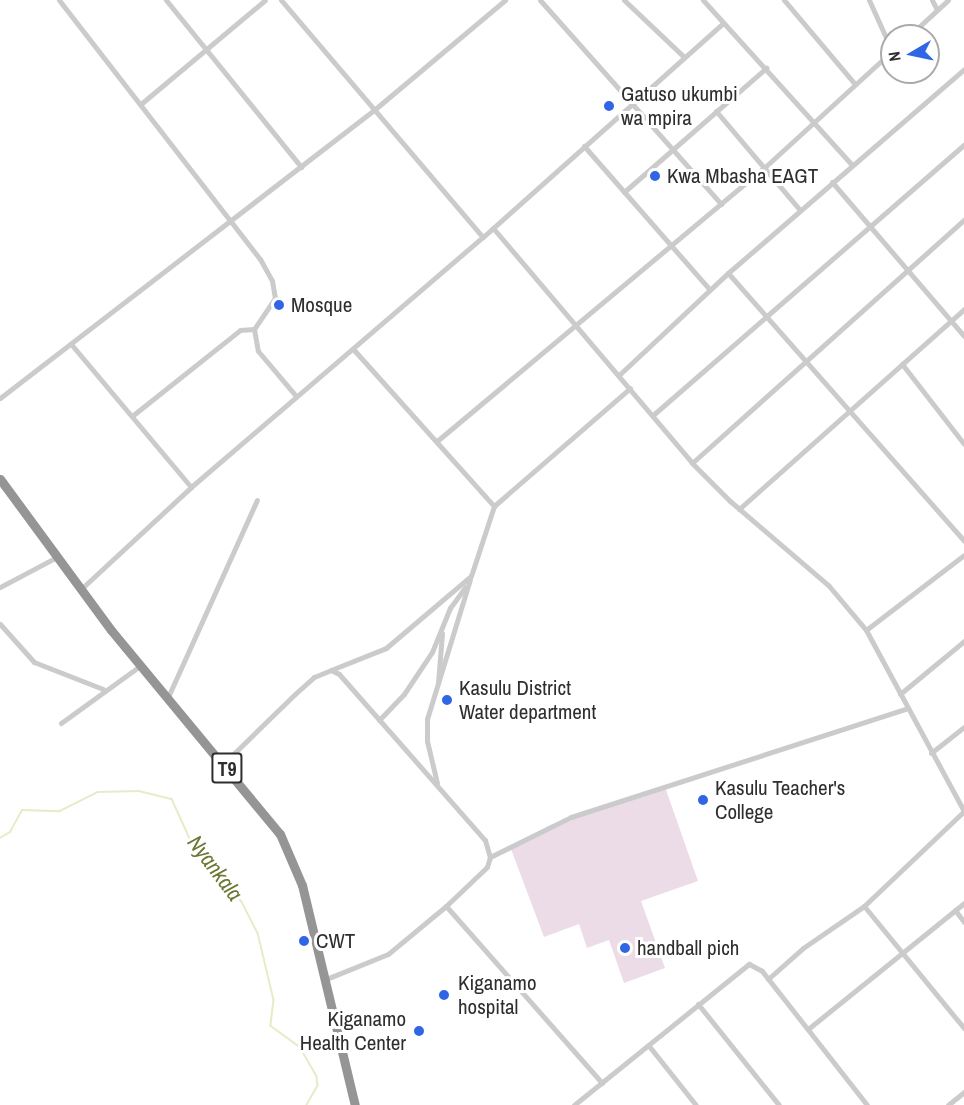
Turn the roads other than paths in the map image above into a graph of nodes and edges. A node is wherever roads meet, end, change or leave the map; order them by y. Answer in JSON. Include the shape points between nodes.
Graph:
{"nodes":[{"id":1,"x":59,"y":0,"type":"edge"},
{"id":2,"x":166,"y":0,"type":"edge"},
{"id":3,"x":265,"y":0,"type":"edge"},
{"id":4,"x":281,"y":0,"type":"edge"},
{"id":5,"x":506,"y":0,"type":"edge"},
{"id":6,"x":540,"y":0,"type":"edge"},
{"id":7,"x":624,"y":0,"type":"edge"},
{"id":8,"x":703,"y":0,"type":"edge"},
{"id":9,"x":784,"y":0,"type":"edge"},
{"id":10,"x":869,"y":0,"type":"edge"},
{"id":11,"x":932,"y":0,"type":"edge"},
{"id":12,"x":948,"y":0,"type":"edge"},
{"id":13,"x":937,"y":10,"type":"junction"},
{"id":14,"x":722,"y":24,"type":"junction"},
{"id":15,"x":880,"y":24,"type":"edge"},
{"id":16,"x":922,"y":24,"type":"edge"},
{"id":17,"x":204,"y":49,"type":"junction"},
{"id":18,"x":684,"y":57,"type":"junction"},
{"id":19,"x":880,"y":62,"type":"edge"},
{"id":20,"x":766,"y":68,"type":"junction"},
{"id":21,"x":964,"y":69,"type":"edge"},
{"id":22,"x":855,"y":84,"type":"junction"},
{"id":23,"x":142,"y":103,"type":"junction"},
{"id":24,"x":632,"y":103,"type":"junction"},
{"id":25,"x":374,"y":110,"type":"junction"},
{"id":26,"x":716,"y":111,"type":"junction"},
{"id":27,"x":814,"y":121,"type":"junction"},
{"id":28,"x":964,"y":145,"type":"edge"},
{"id":29,"x":584,"y":146,"type":"junction"},
{"id":30,"x":672,"y":149,"type":"junction"},
{"id":31,"x":852,"y":165,"type":"junction"},
{"id":32,"x":301,"y":167,"type":"junction"},
{"id":33,"x":765,"y":167,"type":"junction"},
{"id":34,"x":832,"y":182,"type":"junction"},
{"id":35,"x":624,"y":192,"type":"junction"},
{"id":36,"x":721,"y":204,"type":"junction"},
{"id":37,"x":800,"y":210,"type":"junction"},
{"id":38,"x":964,"y":220,"type":"edge"},
{"id":39,"x":232,"y":221,"type":"junction"},
{"id":40,"x":871,"y":226,"type":"junction"},
{"id":41,"x":493,"y":228,"type":"junction"},
{"id":42,"x":483,"y":237,"type":"junction"},
{"id":43,"x":672,"y":245,"type":"junction"},
{"id":44,"x":909,"y":270,"type":"junction"},
{"id":45,"x":728,"y":273,"type":"junction"},
{"id":46,"x":710,"y":290,"type":"junction"},
{"id":47,"x":964,"y":309,"type":"edge"},
{"id":48,"x":766,"y":319,"type":"junction"},
{"id":49,"x":951,"y":320,"type":"junction"},
{"id":50,"x":577,"y":325,"type":"junction"},
{"id":51,"x":254,"y":329,"type":"junction"},
{"id":52,"x":964,"y":336,"type":"edge"},
{"id":53,"x":71,"y":344,"type":"junction"},
{"id":54,"x":354,"y":350,"type":"junction"},
{"id":55,"x":806,"y":362,"type":"junction"},
{"id":56,"x":902,"y":364,"type":"junction"},
{"id":57,"x":619,"y":375,"type":"junction"},
{"id":58,"x":630,"y":388,"type":"junction"},
{"id":59,"x":1,"y":396,"type":"edge"},
{"id":60,"x":296,"y":396,"type":"junction"},
{"id":61,"x":850,"y":410,"type":"junction"},
{"id":62,"x":653,"y":415,"type":"junction"},
{"id":63,"x":132,"y":416,"type":"junction"},
{"id":64,"x":437,"y":441,"type":"junction"},
{"id":65,"x":964,"y":444,"type":"edge"},
{"id":66,"x":692,"y":463,"type":"junction"},
{"id":67,"x":0,"y":479,"type":"edge"},
{"id":68,"x":191,"y":487,"type":"junction"},
{"id":69,"x":258,"y":500,"type":"dead end"},
{"id":70,"x":494,"y":506,"type":"junction"},
{"id":71,"x":739,"y":509,"type":"junction"},
{"id":72,"x":964,"y":541,"type":"edge"},
{"id":73,"x":964,"y":555,"type":"edge"},
{"id":74,"x":57,"y":557,"type":"junction"},
{"id":75,"x":471,"y":576,"type":"junction"},
{"id":76,"x":468,"y":584,"type":"junction"},
{"id":77,"x":0,"y":587,"type":"edge"},
{"id":78,"x":81,"y":590,"type":"junction"},
{"id":79,"x":0,"y":624,"type":"edge"},
{"id":80,"x":442,"y":629,"type":"junction"},
{"id":81,"x":866,"y":630,"type":"junction"},
{"id":82,"x":964,"y":641,"type":"edge"},
{"id":83,"x":141,"y":665,"type":"junction"},
{"id":84,"x":331,"y":670,"type":"junction"},
{"id":85,"x":438,"y":688,"type":"junction"},
{"id":86,"x":103,"y":689,"type":"junction"},
{"id":87,"x":900,"y":694,"type":"junction"},
{"id":88,"x":168,"y":697,"type":"junction"},
{"id":89,"x":908,"y":708,"type":"junction"},
{"id":90,"x":379,"y":720,"type":"junction"},
{"id":91,"x":61,"y":723,"type":"dead end"},
{"id":92,"x":964,"y":727,"type":"edge"},
{"id":93,"x":932,"y":753,"type":"junction"},
{"id":94,"x":223,"y":764,"type":"junction"},
{"id":95,"x":439,"y":787,"type":"junction"},
{"id":96,"x":964,"y":811,"type":"edge"},
{"id":97,"x":490,"y":857,"type":"junction"},
{"id":98,"x":964,"y":903,"type":"edge"},
{"id":99,"x":446,"y":906,"type":"junction"},
{"id":100,"x":864,"y":906,"type":"junction"},
{"id":101,"x":955,"y":910,"type":"junction"},
{"id":102,"x":964,"y":922,"type":"edge"},
{"id":103,"x":902,"y":952,"type":"junction"},
{"id":104,"x":768,"y":978,"type":"junction"},
{"id":105,"x":326,"y":979,"type":"junction"},
{"id":106,"x":698,"y":1004,"type":"junction"},
{"id":107,"x":964,"y":1028,"type":"edge"},
{"id":108,"x":808,"y":1029,"type":"junction"},
{"id":109,"x":648,"y":1046,"type":"junction"},
{"id":110,"x":602,"y":1083,"type":"junction"},
{"id":111,"x":964,"y":1092,"type":"edge"},
{"id":112,"x":355,"y":1105,"type":"edge"},
{"id":113,"x":574,"y":1105,"type":"edge"},
{"id":114,"x":696,"y":1105,"type":"edge"},
{"id":115,"x":779,"y":1105,"type":"edge"},
{"id":116,"x":867,"y":1105,"type":"edge"},
{"id":117,"x":948,"y":1105,"type":"edge"}],
"edges":[{"from":1,"to":23,"type":"street"},
{"from":2,"to":17,"type":"street"},
{"from":3,"to":17,"type":"street"},
{"from":4,"to":25,"type":"street"},
{"from":5,"to":25,"type":"street"},
{"from":6,"to":24,"type":"street"},
{"from":7,"to":18,"type":"street"},
{"from":8,"to":14,"type":"street"},
{"from":9,"to":22,"type":"street"},
{"from":10,"to":15,"type":"street"},
{"from":11,"to":13,"type":"street"},
{"from":12,"to":13,"type":"street"},
{"from":13,"to":16,"type":"street"},
{"from":14,"to":18,"type":"street"},
{"from":14,"to":20,"type":"street"},
{"from":17,"to":23,"type":"street"},
{"from":17,"to":32,"type":"street"},
{"from":18,"to":24,"type":"street"},
{"from":19,"to":22,"type":"street"},
{"from":20,"to":26,"type":"street"},
{"from":20,"to":27,"type":"street"},
{"from":21,"to":31,"type":"street"},
{"from":22,"to":27,"type":"street"},
{"from":23,"to":39,"type":"street"},
{"from":24,"to":29,"type":"street"},
{"from":24,"to":30,"type":"street"},
{"from":25,"to":32,"type":"street"},
{"from":25,"to":42,"type":"street"},
{"from":26,"to":30,"type":"street"},
{"from":26,"to":33,"type":"street"},
{"from":27,"to":31,"type":"street"},
{"from":27,"to":33,"type":"street"},
{"from":28,"to":40,"type":"street"},
{"from":29,"to":35,"type":"street"},
{"from":29,"to":41,"type":"street"},
{"from":30,"to":35,"type":"street"},
{"from":30,"to":36,"type":"street"},
{"from":31,"to":34,"type":"street"},
{"from":32,"to":39,"type":"street"},
{"from":33,"to":36,"type":"street"},
{"from":33,"to":37,"type":"street"},
{"from":34,"to":37,"type":"street"},
{"from":34,"to":40,"type":"street"},
{"from":35,"to":43,"type":"street"},
{"from":36,"to":43,"type":"street"},
{"from":37,"to":45,"type":"street"},
{"from":38,"to":44,"type":"street"},
{"from":39,"to":51,"type":"street","via":[[272,281],[274,298]]},
{"from":39,"to":53,"type":"street"},
{"from":40,"to":44,"type":"street"},
{"from":40,"to":48,"type":"street"},
{"from":41,"to":42,"type":"street"},
{"from":41,"to":50,"type":"street"},
{"from":42,"to":54,"type":"street"},
{"from":43,"to":46,"type":"street"},
{"from":43,"to":50,"type":"street"},
{"from":44,"to":49,"type":"street"},
{"from":44,"to":55,"type":"street"},
{"from":45,"to":46,"type":"street"},
{"from":45,"to":48,"type":"street"},
{"from":46,"to":57,"type":"street"},
{"from":47,"to":49,"type":"street"},
{"from":48,"to":55,"type":"street"},
{"from":48,"to":62,"type":"street"},
{"from":49,"to":52,"type":"street"},
{"from":49,"to":56,"type":"street"},
{"from":50,"to":57,"type":"street"},
{"from":50,"to":64,"type":"street"},
{"from":51,"to":60,"type":"street","via":[[258,351]]},
{"from":51,"to":63,"type":"street","via":[[240,330]]},
{"from":53,"to":59,"type":"street"},
{"from":53,"to":63,"type":"street"},
{"from":54,"to":60,"type":"street"},
{"from":54,"to":64,"type":"street"},
{"from":55,"to":61,"type":"street"},
{"from":55,"to":66,"type":"street"},
{"from":56,"to":61,"type":"street"},
{"from":56,"to":65,"type":"street"},
{"from":57,"to":58,"type":"street"},
{"from":58,"to":62,"type":"street"},
{"from":58,"to":70,"type":"street"},
{"from":60,"to":68,"type":"street"},
{"from":61,"to":71,"type":"street"},
{"from":61,"to":72,"type":"street"},
{"from":62,"to":66,"type":"street"},
{"from":63,"to":68,"type":"street"},
{"from":64,"to":70,"type":"street"},
{"from":66,"to":71,"type":"street"},
{"from":67,"to":74,"type":"highway","number":"T9"},
{"from":68,"to":78,"type":"street"},
{"from":69,"to":88,"type":"street"},
{"from":70,"to":75,"type":"street"},
{"from":71,"to":81,"type":"street","via":[[829,586]]},
{"from":73,"to":81,"type":"street"},
{"from":74,"to":77,"type":"street"},
{"from":74,"to":78,"type":"highway","number":"T9"},
{"from":75,"to":76,"type":"street"},
{"from":75,"to":84,"type":"street","via":[[386,648]]},
{"from":76,"to":80,"type":"street","via":[[450,608]]},
{"from":76,"to":85,"type":"street"},
{"from":78,"to":83,"type":"highway","number":"T9"},
{"from":79,"to":86,"type":"street","via":[[34,662]]},
{"from":80,"to":85,"type":"street"},
{"from":80,"to":90,"type":"street","via":[[404,694]]},
{"from":81,"to":87,"type":"street"},
{"from":82,"to":87,"type":"street"},
{"from":83,"to":86,"type":"street"},
{"from":83,"to":88,"type":"highway","number":"T9"},
{"from":84,"to":90,"type":"street"},
{"from":84,"to":94,"type":"street","via":[[301,688]]},
{"from":85,"to":95,"type":"street","via":[[426,730]]},
{"from":86,"to":91,"type":"street"},
{"from":87,"to":89,"type":"street"},
{"from":88,"to":94,"type":"highway","number":"T9"},
{"from":89,"to":93,"type":"street"},
{"from":89,"to":97,"type":"street","via":[[571,817]]},
{"from":90,"to":95,"type":"street"},
{"from":92,"to":93,"type":"street"},
{"from":93,"to":96,"type":"street"},
{"from":94,"to":105,"type":"highway","number":"T9","via":[[280,834],[294,859]]},
{"from":95,"to":97,"type":"street","via":[[485,840]]},
{"from":96,"to":100,"type":"street"},
{"from":97,"to":99,"type":"street","via":[[487,867]]},
{"from":98,"to":101,"type":"street"},
{"from":99,"to":105,"type":"street","via":[[388,954]]},
{"from":99,"to":110,"type":"street"},
{"from":100,"to":103,"type":"street"},
{"from":100,"to":104,"type":"street"},
{"from":101,"to":102,"type":"street"},
{"from":101,"to":103,"type":"street"},
{"from":103,"to":107,"type":"street"},
{"from":103,"to":108,"type":"street"},
{"from":104,"to":106,"type":"street","via":[[749,964]]},
{"from":104,"to":108,"type":"street"},
{"from":105,"to":112,"type":"highway","number":"T9"},
{"from":106,"to":109,"type":"street"},
{"from":106,"to":115,"type":"street"},
{"from":108,"to":116,"type":"street"},
{"from":109,"to":110,"type":"street"},
{"from":109,"to":114,"type":"street"},
{"from":110,"to":113,"type":"street"},
{"from":111,"to":117,"type":"street"}]}
